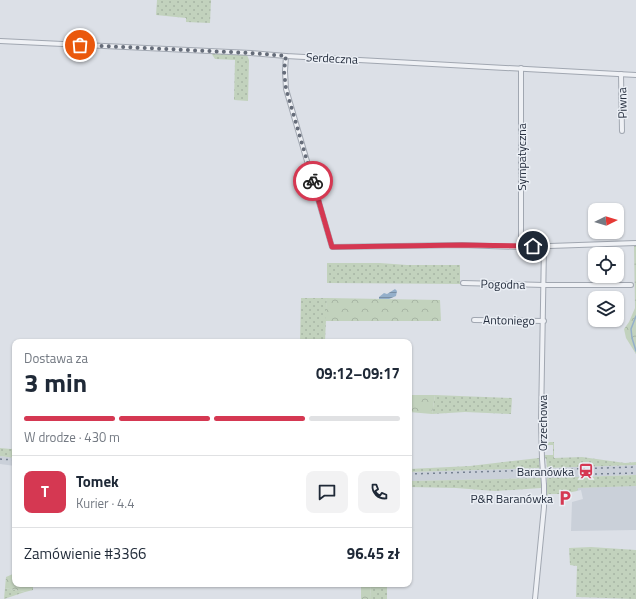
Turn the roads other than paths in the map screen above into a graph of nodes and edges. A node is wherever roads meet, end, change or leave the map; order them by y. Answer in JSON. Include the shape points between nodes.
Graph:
{"nodes":[{"id":1,"x":0,"y":41,"type":"edge"},
{"id":2,"x":286,"y":56,"type":"junction"},
{"id":3,"x":520,"y":68,"type":"junction"},
{"id":4,"x":622,"y":74,"type":"junction"},
{"id":5,"x":636,"y":75,"type":"edge"},
{"id":6,"x":622,"y":131,"type":"dead end"},
{"id":7,"x":636,"y":243,"type":"edge"},
{"id":8,"x":544,"y":246,"type":"junction"},
{"id":9,"x":521,"y":247,"type":"junction"},
{"id":10,"x":463,"y":283,"type":"dead end"},
{"id":11,"x":631,"y":284,"type":"dead end"},
{"id":12,"x":544,"y":285,"type":"junction"},
{"id":13,"x":474,"y":320,"type":"dead end"},
{"id":14,"x":544,"y":321,"type":"junction"},
{"id":15,"x":535,"y":599,"type":"edge"}],
"edges":[{"from":1,"to":2,"type":"street","name":"Serdeczna"},
{"from":2,"to":3,"type":"street","name":"Serdeczna"},
{"from":2,"to":9,"type":"street","via":[[286,89],[332,247]]},
{"from":3,"to":4,"type":"street","name":"Serdeczna"},
{"from":3,"to":9,"type":"street","name":"Sympatyczna"},
{"from":4,"to":5,"type":"street","name":"Serdeczna"},
{"from":4,"to":6,"type":"street","name":"Piwna"},
{"from":7,"to":8,"type":"street"},
{"from":8,"to":9,"type":"street"},
{"from":8,"to":12,"type":"street","name":"Orzechowa"},
{"from":10,"to":12,"type":"street","name":"Pogodna"},
{"from":11,"to":12,"type":"street","name":"Pogodna"},
{"from":12,"to":14,"type":"street","name":"Orzechowa"},
{"from":13,"to":14,"type":"street","name":"Antoniego"},
{"from":14,"to":15,"type":"street","name":"Orzechowa","bridge":true,"via":[[541,422],[543,522]]}]}
